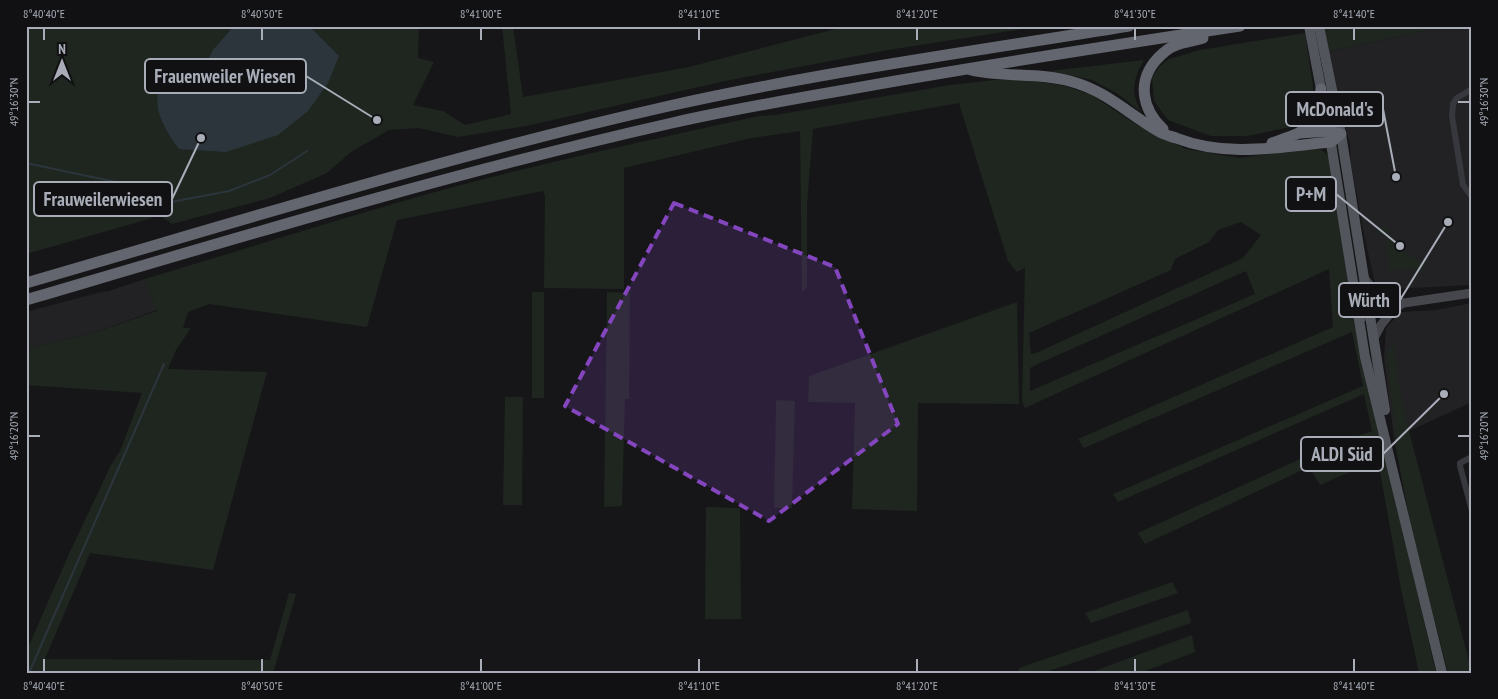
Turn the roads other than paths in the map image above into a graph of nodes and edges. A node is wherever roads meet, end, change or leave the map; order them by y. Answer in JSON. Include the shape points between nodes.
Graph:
{"nodes":[{"id":1,"x":1130,"y":26,"type":"edge"},
{"id":2,"x":1239,"y":26,"type":"edge"},
{"id":3,"x":1309,"y":26,"type":"edge"},
{"id":4,"x":1319,"y":26,"type":"edge"},
{"id":5,"x":964,"y":68,"type":"junction"},
{"id":6,"x":1321,"y":88,"type":"junction"},
{"id":7,"x":1472,"y":89,"type":"edge"},
{"id":8,"x":1300,"y":133,"type":"junction"},
{"id":9,"x":1341,"y":134,"type":"junction"},
{"id":10,"x":1330,"y":136,"type":"junction"},
{"id":11,"x":1172,"y":137,"type":"junction"},
{"id":12,"x":1256,"y":149,"type":"junction"},
{"id":13,"x":1472,"y":196,"type":"edge"},
{"id":14,"x":1364,"y":278,"type":"junction"},
{"id":15,"x":26,"y":283,"type":"edge"},
{"id":16,"x":1472,"y":292,"type":"edge"},
{"id":17,"x":26,"y":300,"type":"edge"},
{"id":18,"x":1404,"y":303,"type":"junction"},
{"id":19,"x":1358,"y":308,"type":"junction"},
{"id":20,"x":1369,"y":310,"type":"junction"},
{"id":21,"x":1393,"y":310,"type":"junction"},
{"id":22,"x":1360,"y":320,"type":"junction"},
{"id":23,"x":1374,"y":338,"type":"junction"},
{"id":24,"x":1472,"y":457,"type":"edge"},
{"id":25,"x":1396,"y":478,"type":"junction"},
{"id":26,"x":1472,"y":511,"type":"edge"},
{"id":27,"x":1442,"y":673,"type":"edge"}],
"edges":[{"from":1,"to":15,"type":"highway","via":[[967,50],[643,112],[473,154]]},
{"from":2,"to":5,"type":"highway"},
{"from":2,"to":11,"type":"highway","via":[[1174,45],[1146,74],[1144,98],[1147,107],[1154,121]]},
{"from":3,"to":6,"type":"main road"},
{"from":4,"to":9,"type":"main road"},
{"from":5,"to":11,"type":"highway","via":[[990,74],[1072,81],[1100,92]]},
{"from":5,"to":17,"type":"highway","via":[[764,104],[604,139],[328,212]]},
{"from":6,"to":8,"type":"highway","via":[[1319,109],[1314,120]]},
{"from":6,"to":10,"type":"main road"},
{"from":7,"to":13,"type":"street","via":[[1457,98],[1452,113],[1463,185]]},
{"from":8,"to":10,"type":"highway"},
{"from":8,"to":12,"type":"highway"},
{"from":9,"to":10,"type":"highway"},
{"from":9,"to":14,"type":"main road"},
{"from":10,"to":12,"type":"highway"},
{"from":10,"to":19,"type":"main road"},
{"from":11,"to":12,"type":"highway","via":[[1218,149]]},
{"from":14,"to":18,"type":"street","via":[[1376,293]]},
{"from":14,"to":20,"type":"main road"},
{"from":16,"to":18,"type":"street"},
{"from":18,"to":20,"type":"street","via":[[1379,304]]},
{"from":18,"to":21,"type":"street"},
{"from":19,"to":20,"type":"street"},
{"from":19,"to":22,"type":"main road"},
{"from":20,"to":21,"type":"street"},
{"from":20,"to":22,"type":"street"},
{"from":20,"to":23,"type":"main road"},
{"from":21,"to":23,"type":"street"},
{"from":22,"to":25,"type":"main road"},
{"from":23,"to":25,"type":"main road"},
{"from":24,"to":26,"type":"street","via":[[1460,466]]},
{"from":25,"to":27,"type":"main road"}]}
